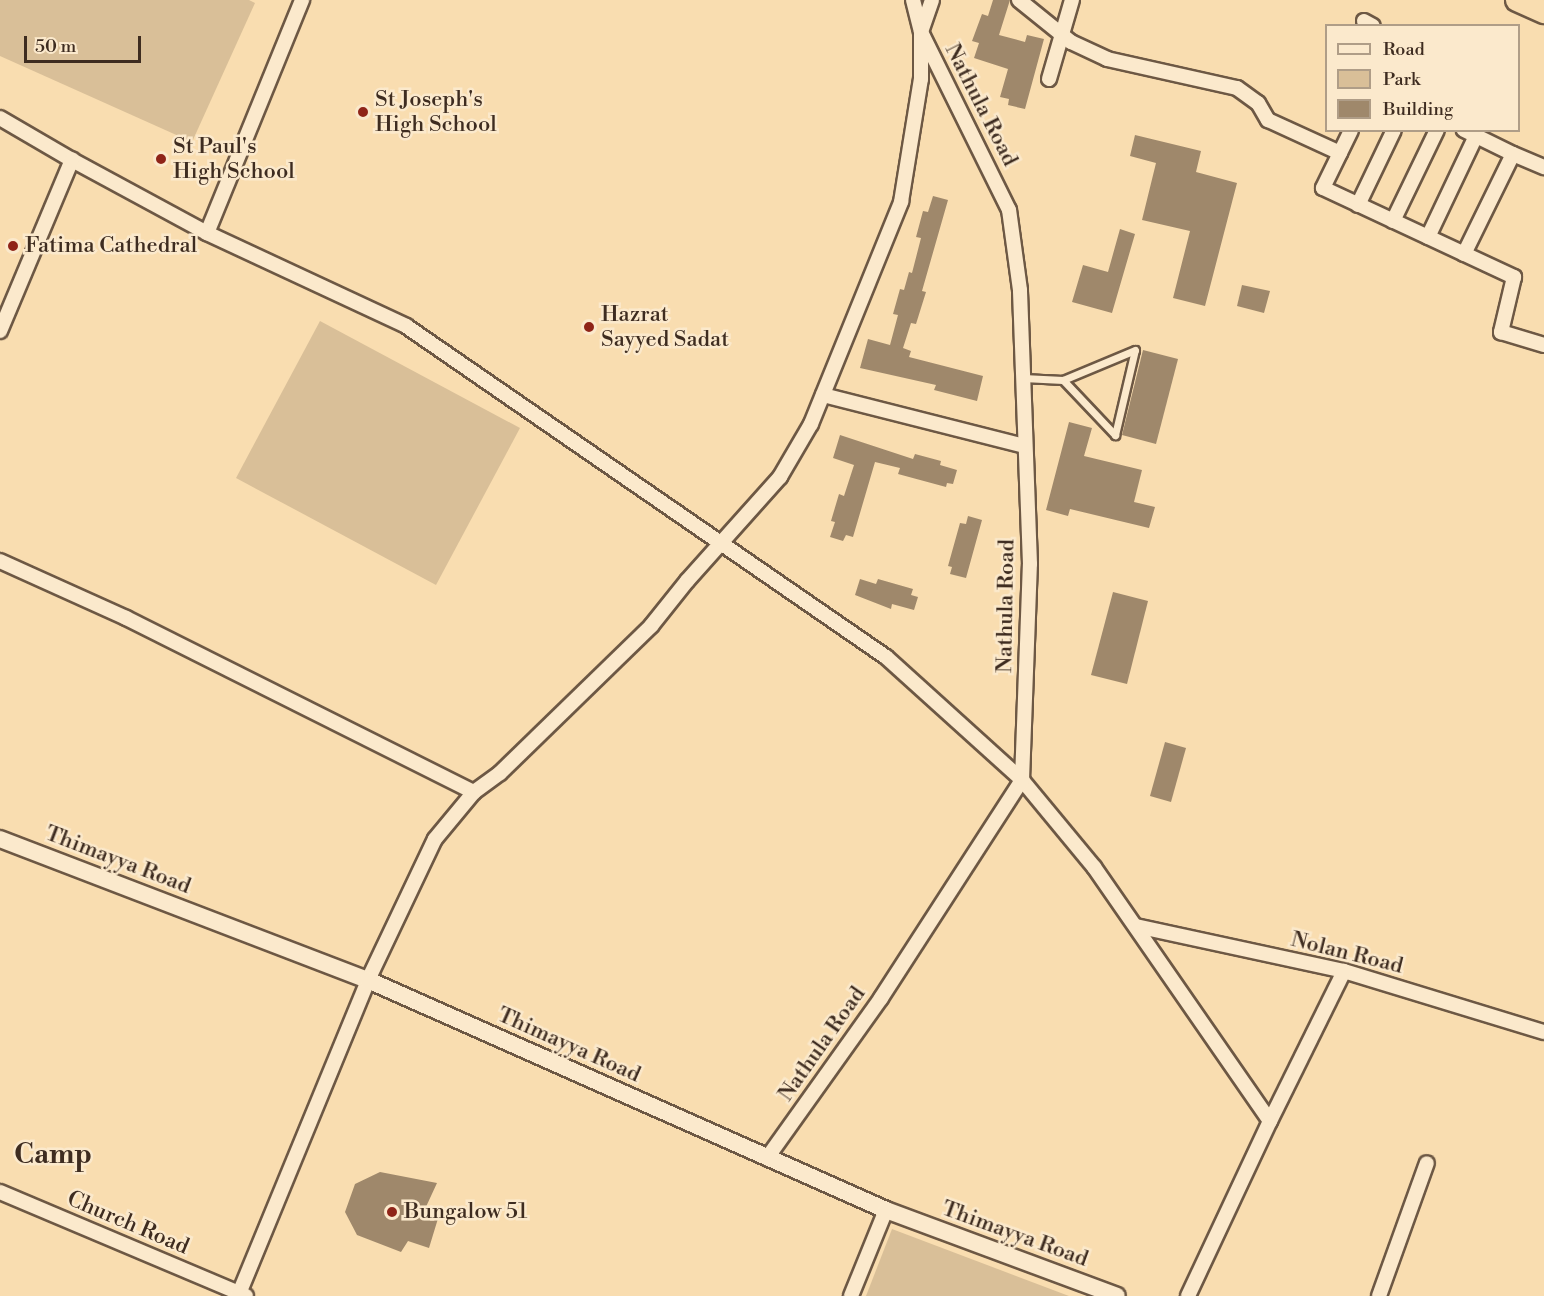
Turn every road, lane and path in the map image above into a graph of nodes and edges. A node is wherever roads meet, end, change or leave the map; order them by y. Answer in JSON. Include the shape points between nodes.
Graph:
{"nodes":[{"id":1,"x":302,"y":0,"type":"edge"},
{"id":2,"x":913,"y":0,"type":"edge"},
{"id":3,"x":932,"y":0,"type":"edge"},
{"id":4,"x":1019,"y":0,"type":"edge"},
{"id":5,"x":1072,"y":0,"type":"edge"},
{"id":6,"x":1517,"y":0,"type":"edge"},
{"id":7,"x":1544,"y":12,"type":"edge"},
{"id":8,"x":921,"y":33,"type":"junction"},
{"id":9,"x":1062,"y":34,"type":"junction"},
{"id":10,"x":1049,"y":79,"type":"dead end"},
{"id":11,"x":0,"y":118,"type":"edge"},
{"id":12,"x":1349,"y":132,"type":"edge"},
{"id":13,"x":1393,"y":132,"type":"edge"},
{"id":14,"x":1436,"y":132,"type":"edge"},
{"id":15,"x":1470,"y":133,"type":"edge"},
{"id":16,"x":1340,"y":153,"type":"junction"},
{"id":17,"x":1514,"y":153,"type":"junction"},
{"id":18,"x":72,"y":160,"type":"junction"},
{"id":19,"x":1544,"y":167,"type":"edge"},
{"id":20,"x":1358,"y":205,"type":"junction"},
{"id":21,"x":1393,"y":221,"type":"junction"},
{"id":22,"x":207,"y":233,"type":"junction"},
{"id":23,"x":1428,"y":237,"type":"junction"},
{"id":24,"x":1464,"y":254,"type":"junction"},
{"id":25,"x":0,"y":331,"type":"edge"},
{"id":26,"x":1544,"y":345,"type":"edge"},
{"id":27,"x":1022,"y":378,"type":"junction"},
{"id":28,"x":1063,"y":380,"type":"junction"},
{"id":29,"x":823,"y":395,"type":"junction"},
{"id":30,"x":1025,"y":446,"type":"junction"},
{"id":31,"x":721,"y":544,"type":"junction"},
{"id":32,"x":0,"y":561,"type":"edge"},
{"id":33,"x":1022,"y":780,"type":"junction"},
{"id":34,"x":474,"y":792,"type":"junction"},
{"id":35,"x":0,"y":839,"type":"edge"},
{"id":36,"x":1136,"y":926,"type":"junction"},
{"id":37,"x":1344,"y":971,"type":"junction"},
{"id":38,"x":368,"y":980,"type":"junction"},
{"id":39,"x":1544,"y":1032,"type":"edge"},
{"id":40,"x":1269,"y":1121,"type":"junction"},
{"id":41,"x":767,"y":1158,"type":"junction"},
{"id":42,"x":1427,"y":1163,"type":"dead end"},
{"id":43,"x":0,"y":1192,"type":"edge"},
{"id":44,"x":886,"y":1210,"type":"junction"},
{"id":45,"x":241,"y":1295,"type":"edge"},
{"id":46,"x":851,"y":1296,"type":"edge"},
{"id":47,"x":1117,"y":1296,"type":"edge"},
{"id":48,"x":1188,"y":1296,"type":"edge"},
{"id":49,"x":1379,"y":1296,"type":"edge"}],
"edges":[{"from":1,"to":22,"type":"street"},
{"from":2,"to":8,"type":"street","name":"Nathula Road"},
{"from":3,"to":8,"type":"street"},
{"from":4,"to":9,"type":"street"},
{"from":5,"to":9,"type":"street"},
{"from":6,"to":7,"type":"highway"},
{"from":8,"to":27,"type":"street","name":"Nathula Road","via":[[1009,210],[1020,290]]},
{"from":8,"to":29,"type":"street","via":[[921,79],[901,202]]},
{"from":9,"to":10,"type":"street"},
{"from":9,"to":16,"type":"street","via":[[1107,59],[1237,88],[1258,103],[1268,120]]},
{"from":11,"to":18,"type":"street"},
{"from":12,"to":16,"type":"street"},
{"from":13,"to":20,"type":"street"},
{"from":14,"to":21,"type":"street"},
{"from":15,"to":17,"type":"street"},
{"from":15,"to":23,"type":"street"},
{"from":16,"to":20,"type":"street","via":[[1323,188]]},
{"from":17,"to":19,"type":"street"},
{"from":17,"to":24,"type":"street"},
{"from":18,"to":22,"type":"street"},
{"from":18,"to":25,"type":"street"},
{"from":20,"to":21,"type":"street"},
{"from":21,"to":23,"type":"street"},
{"from":22,"to":31,"type":"street","via":[[406,326]]},
{"from":23,"to":24,"type":"street"},
{"from":24,"to":26,"type":"street","via":[[1514,278],[1501,332]]},
{"from":27,"to":28,"type":"lane"},
{"from":27,"to":30,"type":"street","name":"Nathula Road"},
{"from":28,"to":28,"type":"lane","via":[[1104,363],[1135,350],[1115,435]]},
{"from":29,"to":30,"type":"street"},
{"from":29,"to":31,"type":"street","via":[[780,477]]},
{"from":30,"to":33,"type":"street","name":"Nathula Road","via":[[1030,564]]},
{"from":31,"to":33,"type":"street","via":[[886,657]]},
{"from":31,"to":34,"type":"street","via":[[651,626],[500,772]]},
{"from":32,"to":34,"type":"street","via":[[126,618]]},
{"from":33,"to":36,"type":"street","via":[[1095,867]]},
{"from":33,"to":41,"type":"street","name":"Nathula Road","via":[[880,998]]},
{"from":34,"to":38,"type":"street","via":[[435,838]]},
{"from":35,"to":38,"type":"street","name":"Thimayya Road"},
{"from":36,"to":37,"type":"street","name":"Nolan Road"},
{"from":36,"to":40,"type":"street"},
{"from":37,"to":39,"type":"street","name":"Nolan Road"},
{"from":37,"to":40,"type":"street"},
{"from":38,"to":41,"type":"street","name":"Thimayya Road"},
{"from":38,"to":45,"type":"street"},
{"from":40,"to":48,"type":"street"},
{"from":41,"to":44,"type":"street","name":"Thimayya Road"},
{"from":42,"to":49,"type":"street"},
{"from":43,"to":45,"type":"street","name":"Church Road"},
{"from":44,"to":46,"type":"street"},
{"from":44,"to":47,"type":"street","name":"Thimayya Road"}]}
